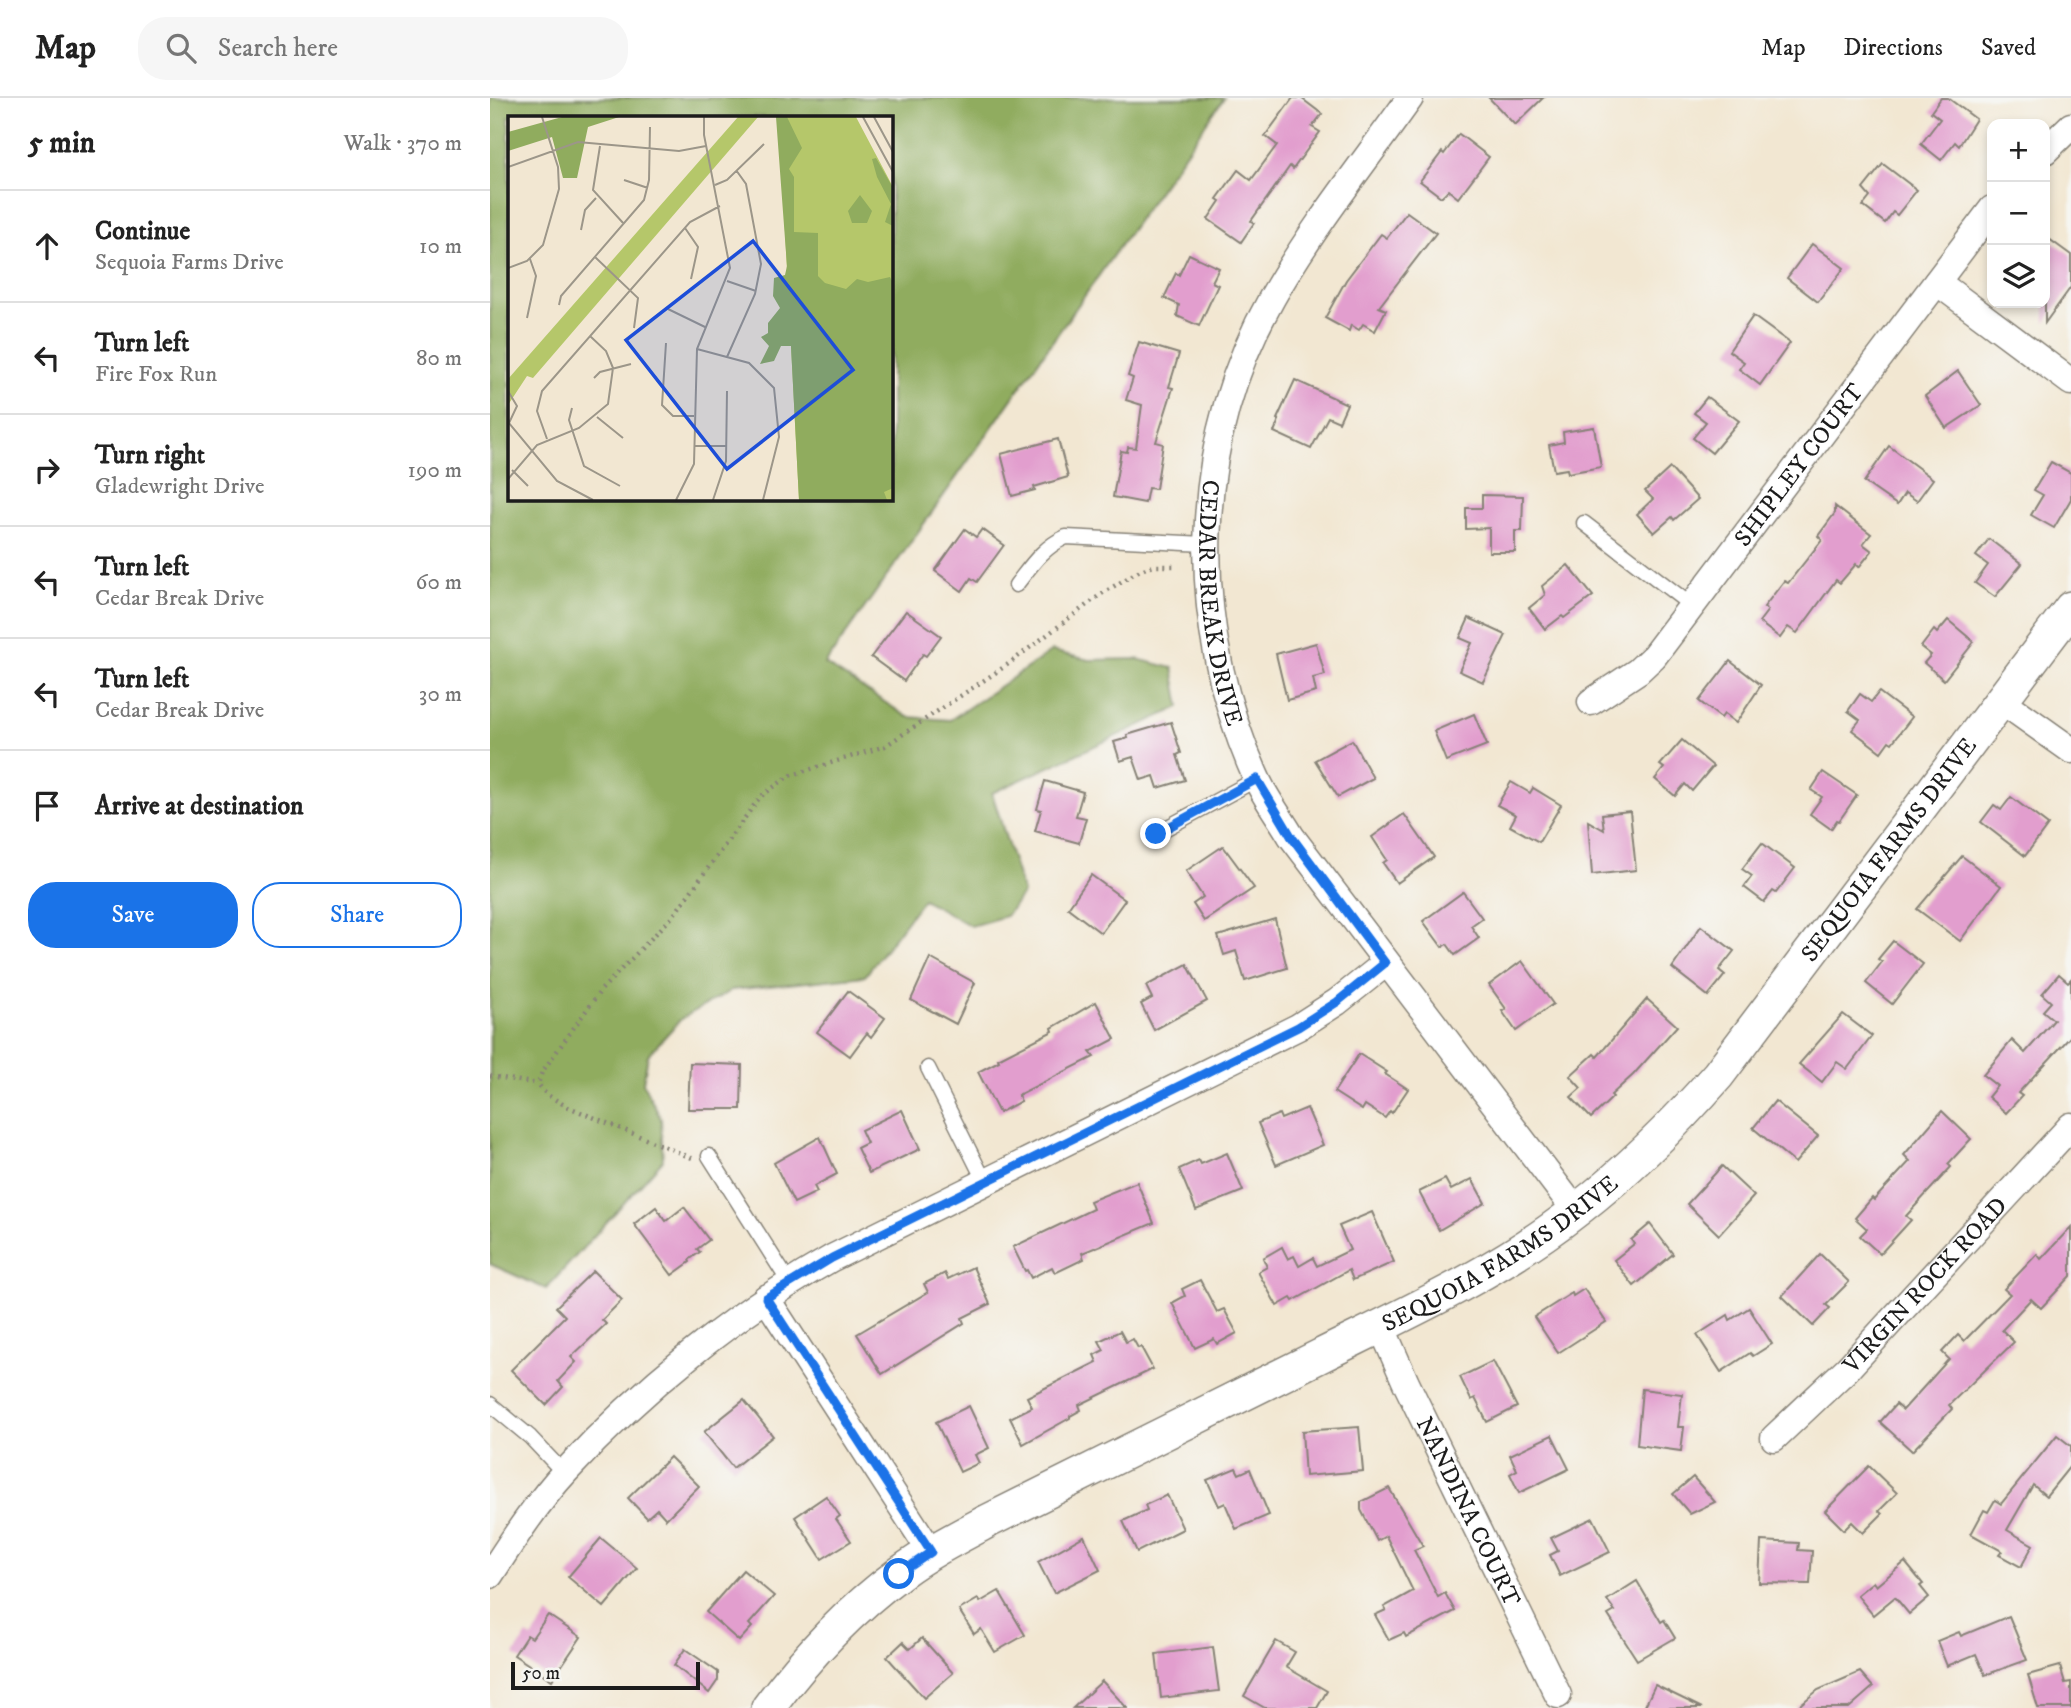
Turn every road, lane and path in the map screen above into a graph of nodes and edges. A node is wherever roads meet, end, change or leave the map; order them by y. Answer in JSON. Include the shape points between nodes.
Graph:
{"nodes":[{"id":1,"x":1410,"y":98,"type":"edge"},
{"id":2,"x":2071,"y":126,"type":"edge"},
{"id":3,"x":2050,"y":146,"type":"edge"},
{"id":4,"x":1987,"y":216,"type":"edge"},
{"id":5,"x":1937,"y":282,"type":"junction"},
{"id":6,"x":2071,"y":382,"type":"edge"},
{"id":7,"x":1584,"y":523,"type":"dead end"},
{"id":8,"x":1205,"y":544,"type":"junction"},
{"id":9,"x":1177,"y":566,"type":"dead end"},
{"id":10,"x":1016,"y":585,"type":"dead end"},
{"id":11,"x":1692,"y":606,"type":"junction"},
{"id":12,"x":2071,"y":608,"type":"edge"},
{"id":13,"x":2002,"y":701,"type":"junction"},
{"id":14,"x":1591,"y":702,"type":"dead end"},
{"id":15,"x":2071,"y":750,"type":"edge"},
{"id":16,"x":1257,"y":779,"type":"junction"},
{"id":17,"x":1156,"y":834,"type":"dead end"},
{"id":18,"x":1385,"y":963,"type":"junction"},
{"id":19,"x":928,"y":1068,"type":"dead end"},
{"id":20,"x":490,"y":1076,"type":"edge"},
{"id":21,"x":538,"y":1084,"type":"junction"},
{"id":22,"x":2071,"y":1126,"type":"edge"},
{"id":23,"x":709,"y":1156,"type":"dead end"},
{"id":24,"x":694,"y":1160,"type":"dead end"},
{"id":25,"x":985,"y":1182,"type":"junction"},
{"id":26,"x":1576,"y":1211,"type":"junction"},
{"id":27,"x":789,"y":1282,"type":"junction"},
{"id":28,"x":766,"y":1298,"type":"junction"},
{"id":29,"x":1381,"y":1326,"type":"junction"},
{"id":30,"x":490,"y":1404,"type":"edge"},
{"id":31,"x":1774,"y":1438,"type":"dead end"},
{"id":32,"x":564,"y":1473,"type":"junction"},
{"id":33,"x":931,"y":1552,"type":"junction"},
{"id":34,"x":490,"y":1575,"type":"edge"},
{"id":35,"x":1558,"y":1695,"type":"dead end"},
{"id":36,"x":768,"y":1708,"type":"edge"}],
"edges":[{"from":1,"to":8,"type":"street","name":"CEDAR BREAK DRIVE","via":[[1293,264],[1253,335],[1218,438]]},
{"from":2,"to":3,"type":"street"},
{"from":4,"to":5,"type":"street","name":"SHIPLEY COURT"},
{"from":5,"to":6,"type":"street"},
{"from":5,"to":11,"type":"street","name":"SHIPLEY COURT"},
{"from":7,"to":11,"type":"lane"},
{"from":8,"to":10,"type":"lane","via":[[1066,537],[1039,556]]},
{"from":8,"to":16,"type":"street","name":"CEDAR BREAK DRIVE","via":[[1218,660]]},
{"from":9,"to":21,"type":"path","via":[[1140,570],[885,746],[789,776],[761,797],[673,916],[601,990]]},
{"from":11,"to":14,"type":"street","name":"SHIPLEY COURT","via":[[1654,656]]},
{"from":12,"to":13,"type":"street","name":"SEQUOIA FARMS DRIVE"},
{"from":13,"to":15,"type":"street"},
{"from":13,"to":26,"type":"street","name":"SEQUOIA FARMS DRIVE","via":[[1718,1075],[1634,1163]]},
{"from":16,"to":17,"type":"lane"},
{"from":16,"to":18,"type":"street","name":"CEDAR BREAK DRIVE","via":[[1291,836]]},
{"from":18,"to":25,"type":"street","via":[[1298,1027]]},
{"from":18,"to":26,"type":"street","name":"CEDAR BREAK DRIVE"},
{"from":19,"to":25,"type":"lane"},
{"from":20,"to":21,"type":"path"},
{"from":21,"to":24,"type":"path","via":[[566,1106]]},
{"from":22,"to":31,"type":"street","name":"VIRGIN ROCK ROAD","via":[[1847,1369]]},
{"from":23,"to":27,"type":"lane"},
{"from":25,"to":27,"type":"street"},
{"from":26,"to":29,"type":"street","name":"SEQUOIA FARMS DRIVE","via":[[1519,1251]]},
{"from":27,"to":28,"type":"street"},
{"from":28,"to":32,"type":"street","via":[[700,1347]]},
{"from":28,"to":33,"type":"street"},
{"from":29,"to":33,"type":"street","name":"SEQUOIA FARMS DRIVE"},
{"from":29,"to":35,"type":"street","name":"NANDINA COURT"},
{"from":30,"to":32,"type":"lane"},
{"from":32,"to":34,"type":"street"},
{"from":33,"to":36,"type":"street","name":"SEQUOIA FARMS DRIVE","via":[[855,1611]]}]}
